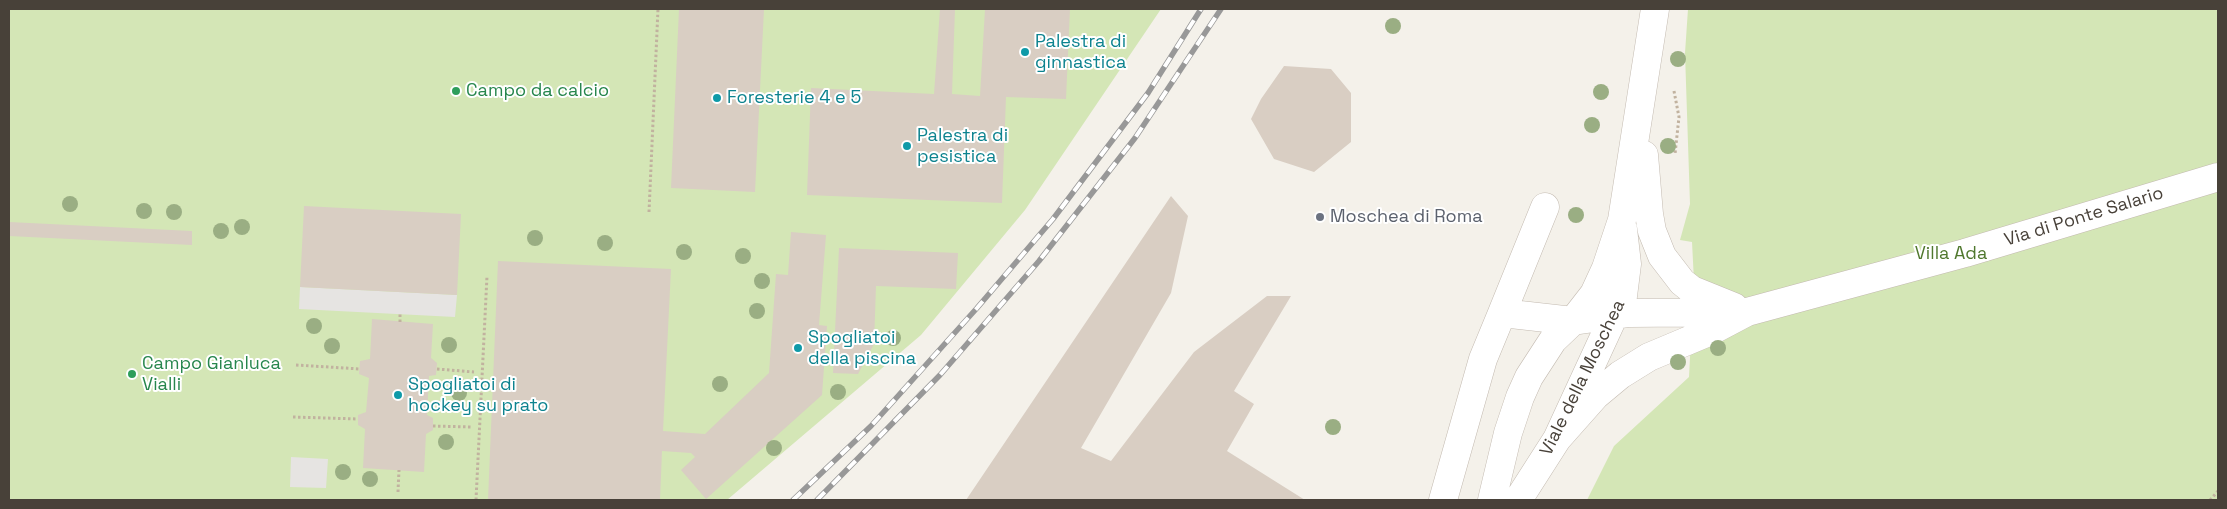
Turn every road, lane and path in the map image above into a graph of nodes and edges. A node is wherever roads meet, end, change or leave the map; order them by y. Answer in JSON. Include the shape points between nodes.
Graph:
{"nodes":[{"id":1,"x":658,"y":9,"type":"edge"},
{"id":2,"x":1655,"y":9,"type":"edge"},
{"id":3,"x":1672,"y":84,"type":"dead end"},
{"id":4,"x":1641,"y":107,"type":"junction"},
{"id":5,"x":1675,"y":160,"type":"dead end"},
{"id":6,"x":2218,"y":178,"type":"edge"},
{"id":7,"x":1545,"y":207,"type":"dead end"},
{"id":8,"x":649,"y":212,"type":"dead end"},
{"id":9,"x":1622,"y":220,"type":"junction"},
{"id":10,"x":487,"y":276,"type":"dead end"},
{"id":11,"x":1747,"y":312,"type":"junction"},
{"id":12,"x":1502,"y":313,"type":"junction"},
{"id":13,"x":400,"y":314,"type":"dead end"},
{"id":14,"x":1616,"y":314,"type":"junction"},
{"id":15,"x":1573,"y":321,"type":"junction"},
{"id":16,"x":400,"y":322,"type":"dead end"},
{"id":17,"x":296,"y":364,"type":"dead end"},
{"id":18,"x":360,"y":369,"type":"dead end"},
{"id":19,"x":437,"y":369,"type":"dead end"},
{"id":20,"x":474,"y":372,"type":"dead end"},
{"id":21,"x":293,"y":417,"type":"dead end"},
{"id":22,"x":358,"y":419,"type":"dead end"},
{"id":23,"x":432,"y":426,"type":"dead end"},
{"id":24,"x":471,"y":427,"type":"dead end"},
{"id":25,"x":1557,"y":439,"type":"junction"},
{"id":26,"x":399,"y":470,"type":"dead end"},
{"id":27,"x":2218,"y":491,"type":"edge"},
{"id":28,"x":398,"y":492,"type":"dead end"},
{"id":29,"x":476,"y":500,"type":"edge"},
{"id":30,"x":1443,"y":500,"type":"edge"},
{"id":31,"x":1492,"y":500,"type":"edge"},
{"id":32,"x":1518,"y":500,"type":"edge"},
{"id":33,"x":2210,"y":500,"type":"edge"}],
"edges":[{"from":1,"to":8,"type":"path"},
{"from":2,"to":4,"type":"street","name":"Viale della Moschea"},
{"from":3,"to":5,"type":"path","via":[[1679,117]]},
{"from":4,"to":9,"type":"street","name":"Viale della Moschea"},
{"from":4,"to":11,"type":"street","via":[[1648,214],[1662,256],[1692,290]]},
{"from":6,"to":11,"type":"street","name":"Via di Ponte Salario","via":[[1965,253]]},
{"from":7,"to":12,"type":"street"},
{"from":9,"to":14,"type":"street","name":"Viale della Moschea","via":[[1627,276]]},
{"from":9,"to":15,"type":"street","name":"Viale della Moschea","via":[[1601,281]]},
{"from":10,"to":29,"type":"path"},
{"from":11,"to":14,"type":"street"},
{"from":11,"to":25,"type":"street","via":[[1649,357],[1620,375],[1596,394]]},
{"from":12,"to":15,"type":"street"},
{"from":12,"to":30,"type":"street","via":[[1484,359]]},
{"from":13,"to":16,"type":"path"},
{"from":14,"to":15,"type":"street"},
{"from":14,"to":25,"type":"street","name":"Viale della Moschea"},
{"from":15,"to":31,"type":"street","name":"Viale della Moschea","via":[[1548,347],[1520,397]]},
{"from":17,"to":18,"type":"path"},
{"from":19,"to":20,"type":"path"},
{"from":21,"to":22,"type":"path"},
{"from":23,"to":24,"type":"path"},
{"from":25,"to":32,"type":"street","name":"Viale della Moschea"},
{"from":26,"to":28,"type":"path"},
{"from":27,"to":33,"type":"path"}]}
